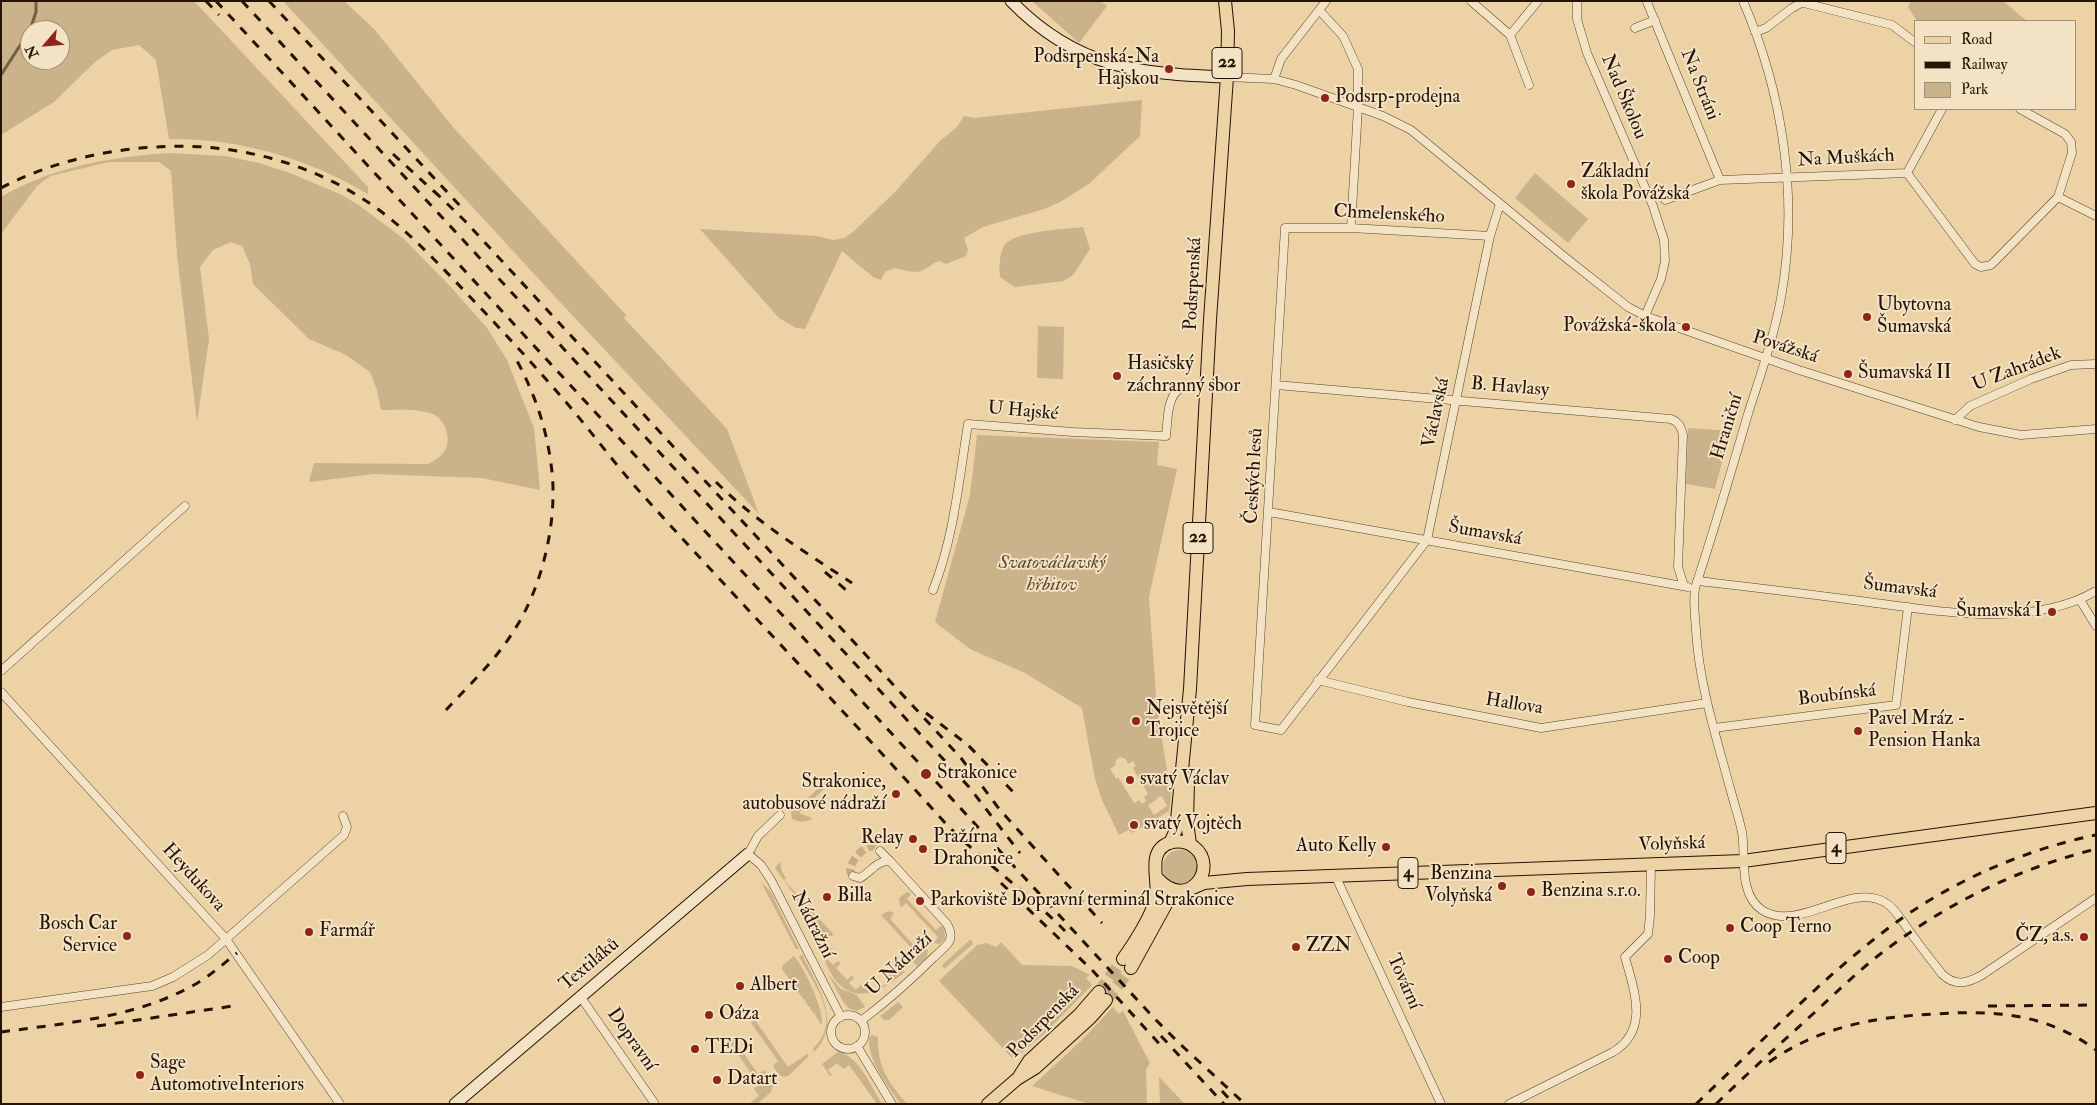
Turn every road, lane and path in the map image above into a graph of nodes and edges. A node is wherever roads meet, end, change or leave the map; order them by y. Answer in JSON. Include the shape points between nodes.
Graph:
{"nodes":[{"id":1,"x":1011,"y":1,"type":"edge"},
{"id":2,"x":1225,"y":1,"type":"edge"},
{"id":3,"x":1326,"y":1,"type":"edge"},
{"id":4,"x":1471,"y":1,"type":"edge"},
{"id":5,"x":1538,"y":1,"type":"edge"},
{"id":6,"x":1577,"y":1,"type":"edge"},
{"id":7,"x":1742,"y":1,"type":"edge"},
{"id":8,"x":1647,"y":2,"type":"edge"},
{"id":9,"x":1805,"y":2,"type":"edge"},
{"id":10,"x":1826,"y":4,"type":"edge"},
{"id":11,"x":1319,"y":10,"type":"junction"},
{"id":12,"x":1655,"y":20,"type":"junction"},
{"id":13,"x":1635,"y":28,"type":"dead end"},
{"id":14,"x":1755,"y":32,"type":"junction"},
{"id":15,"x":1510,"y":34,"type":"junction"},
{"id":16,"x":1914,"y":42,"type":"edge"},
{"id":17,"x":1227,"y":77,"type":"junction"},
{"id":18,"x":1274,"y":79,"type":"junction"},
{"id":19,"x":1529,"y":85,"type":"dead end"},
{"id":20,"x":1358,"y":107,"type":"junction"},
{"id":21,"x":1941,"y":110,"type":"edge"},
{"id":22,"x":2022,"y":110,"type":"edge"},
{"id":23,"x":1907,"y":173,"type":"junction"},
{"id":24,"x":1787,"y":178,"type":"junction"},
{"id":25,"x":1720,"y":180,"type":"junction"},
{"id":26,"x":2058,"y":197,"type":"junction"},
{"id":27,"x":1665,"y":200,"type":"dead end"},
{"id":28,"x":1500,"y":204,"type":"junction"},
{"id":29,"x":2096,"y":216,"type":"edge"},
{"id":30,"x":1285,"y":228,"type":"joint"},
{"id":31,"x":1351,"y":228,"type":"junction"},
{"id":32,"x":1490,"y":236,"type":"junction"},
{"id":33,"x":1644,"y":316,"type":"junction"},
{"id":34,"x":1765,"y":358,"type":"junction"},
{"id":35,"x":2096,"y":364,"type":"edge"},
{"id":36,"x":1276,"y":385,"type":"junction"},
{"id":37,"x":1206,"y":386,"type":"junction"},
{"id":38,"x":1457,"y":399,"type":"junction"},
{"id":39,"x":1955,"y":420,"type":"junction"},
{"id":40,"x":1679,"y":424,"type":"joint"},
{"id":41,"x":2096,"y":429,"type":"edge"},
{"id":42,"x":185,"y":506,"type":"dead end"},
{"id":43,"x":1269,"y":512,"type":"junction"},
{"id":44,"x":1427,"y":540,"type":"junction"},
{"id":45,"x":1696,"y":585,"type":"junction"},
{"id":46,"x":1684,"y":586,"type":"junction"},
{"id":47,"x":932,"y":590,"type":"dead end"},
{"id":48,"x":2096,"y":591,"type":"edge"},
{"id":49,"x":2080,"y":600,"type":"junction"},
{"id":50,"x":1908,"y":607,"type":"junction"},
{"id":51,"x":2096,"y":626,"type":"edge"},
{"id":52,"x":1,"y":671,"type":"edge"},
{"id":53,"x":1318,"y":680,"type":"junction"},
{"id":54,"x":1190,"y":689,"type":"junction"},
{"id":55,"x":1,"y":692,"type":"edge"},
{"id":56,"x":1707,"y":703,"type":"junction"},
{"id":57,"x":1255,"y":725,"type":"joint"},
{"id":58,"x":1714,"y":728,"type":"junction"},
{"id":59,"x":2096,"y":813,"type":"edge"},
{"id":60,"x":780,"y":815,"type":"dead end"},
{"id":61,"x":343,"y":816,"type":"dead end"},
{"id":62,"x":1170,"y":843,"type":"junction"},
{"id":63,"x":1190,"y":844,"type":"junction"},
{"id":64,"x":880,"y":851,"type":"dead end"},
{"id":65,"x":748,"y":854,"type":"junction"},
{"id":66,"x":1743,"y":861,"type":"junction"},
{"id":67,"x":890,"y":862,"type":"junction"},
{"id":68,"x":1203,"y":862,"type":"junction"},
{"id":69,"x":1651,"y":865,"type":"junction"},
{"id":70,"x":1335,"y":875,"type":"junction"},
{"id":71,"x":853,"y":876,"type":"dead end"},
{"id":72,"x":1157,"y":878,"type":"junction"},
{"id":73,"x":1247,"y":879,"type":"junction"},
{"id":74,"x":1190,"y":889,"type":"junction"},
{"id":75,"x":1176,"y":891,"type":"junction"},
{"id":76,"x":2096,"y":898,"type":"edge"},
{"id":77,"x":226,"y":939,"type":"junction"},
{"id":78,"x":580,"y":996,"type":"junction"},
{"id":79,"x":1102,"y":996,"type":"tunnel mouth"},
{"id":80,"x":1,"y":1007,"type":"edge"},
{"id":81,"x":841,"y":1017,"type":"junction"},
{"id":82,"x":861,"y":1021,"type":"junction"},
{"id":83,"x":857,"y":1046,"type":"junction"},
{"id":84,"x":340,"y":1104,"type":"edge"},
{"id":85,"x":455,"y":1104,"type":"edge"},
{"id":86,"x":655,"y":1104,"type":"edge"},
{"id":87,"x":892,"y":1104,"type":"edge"},
{"id":88,"x":988,"y":1104,"type":"edge"},
{"id":89,"x":1441,"y":1104,"type":"edge"},
{"id":90,"x":1509,"y":1104,"type":"edge"}],
"edges":[{"from":1,"to":17,"type":"street","via":[[1052,37],[1105,63],[1158,73]]},
{"from":2,"to":17,"type":"main road","name":"Podsrpenská","number":"22"},
{"from":3,"to":11,"type":"street"},
{"from":4,"to":15,"type":"street"},
{"from":5,"to":15,"type":"street"},
{"from":6,"to":33,"type":"street","name":"Nad Školou","via":[[1577,18],[1587,54],[1653,206],[1664,240],[1665,261],[1661,279]]},
{"from":7,"to":14,"type":"street","name":"Hraniční"},
{"from":8,"to":12,"type":"street","name":"Na Stráni"},
{"from":9,"to":10,"type":"street"},
{"from":9,"to":14,"type":"street"},
{"from":10,"to":16,"type":"street","via":[[1892,25]]},
{"from":11,"to":18,"type":"street","via":[[1281,59]]},
{"from":11,"to":20,"type":"street","via":[[1343,36],[1358,69]]},
{"from":12,"to":13,"type":"street"},
{"from":12,"to":25,"type":"street","name":"Na Stráni"},
{"from":14,"to":24,"type":"street","name":"Hraniční","via":[[1774,96]]},
{"from":15,"to":19,"type":"street"},
{"from":17,"to":18,"type":"street"},
{"from":17,"to":37,"type":"main road","name":"Podsrpenská","number":"22"},
{"from":18,"to":20,"type":"street"},
{"from":20,"to":28,"type":"street","via":[[1411,130]]},
{"from":20,"to":31,"type":"street"},
{"from":21,"to":23,"type":"street","name":"Na Muškách"},
{"from":22,"to":26,"type":"street","name":"Na Muškách","via":[[2065,134],[2071,142],[2072,153]]},
{"from":23,"to":24,"type":"street","name":"Na Muškách"},
{"from":23,"to":26,"type":"street","name":"Na Muškách","via":[[1975,264],[1981,267],[1991,265]]},
{"from":24,"to":25,"type":"street"},
{"from":24,"to":34,"type":"street","name":"Hraniční","via":[[1787,248],[1781,298]]},
{"from":25,"to":27,"type":"street"},
{"from":26,"to":29,"type":"street"},
{"from":28,"to":32,"type":"street","name":"Václavská"},
{"from":28,"to":33,"type":"street","name":"Povážská","via":[[1628,307]]},
{"from":30,"to":31,"type":"street","name":"Chmelenského"},
{"from":30,"to":36,"type":"street","name":"Českých lesů"},
{"from":31,"to":32,"type":"street","name":"Chmelenského"},
{"from":32,"to":38,"type":"street","name":"Václavská"},
{"from":33,"to":34,"type":"street","name":"Povážská"},
{"from":34,"to":39,"type":"street","name":"Povážská"},
{"from":34,"to":45,"type":"street","name":"Hraniční"},
{"from":35,"to":39,"type":"street","name":"U Zahrádek","via":[[2071,365],[2031,379],[1970,406]]},
{"from":36,"to":38,"type":"street","name":"B. Havlasy"},
{"from":36,"to":43,"type":"street","name":"Českých lesů"},
{"from":37,"to":47,"type":"street","name":"U Hajské","via":[[1184,386],[1174,392],[1166,436],[968,424],[941,569]]},
{"from":37,"to":54,"type":"main road","name":"Podsrpenská","number":"22"},
{"from":38,"to":40,"type":"street","name":"B. Havlasy","via":[[1671,419]]},
{"from":38,"to":44,"type":"street","name":"Václavská"},
{"from":39,"to":41,"type":"street","name":"Povážská","via":[[2021,436]]},
{"from":40,"to":46,"type":"street","name":"Hraniční","via":[[1682,435],[1678,567]]},
{"from":42,"to":52,"type":"street"},
{"from":43,"to":44,"type":"street","name":"Šumavská"},
{"from":43,"to":57,"type":"street","name":"Českých lesů"},
{"from":44,"to":46,"type":"street","name":"Šumavská"},
{"from":44,"to":53,"type":"street","name":"Václavská"},
{"from":45,"to":46,"type":"street","name":"Šumavská"},
{"from":45,"to":50,"type":"street","name":"Šumavská"},
{"from":45,"to":56,"type":"street","name":"Hraniční","via":[[1697,654]]},
{"from":48,"to":49,"type":"street","name":"Šumavská"},
{"from":49,"to":50,"type":"street","name":"Šumavská","via":[[2005,614]]},
{"from":49,"to":51,"type":"street"},
{"from":50,"to":58,"type":"street","name":"Boubínská","via":[[1896,705]]},
{"from":53,"to":56,"type":"street","name":"Hallova","via":[[1408,702],[1541,728]]},
{"from":53,"to":57,"type":"street","name":"Václavská","via":[[1281,730]]},
{"from":54,"to":62,"type":"main road","name":"Podsrpenská","number":"22","via":[[1176,830]]},
{"from":54,"to":63,"type":"main road","name":"Podsrpenská","number":"4","via":[[1187,822]]},
{"from":55,"to":77,"type":"street","name":"Heydukova"},
{"from":56,"to":58,"type":"street","name":"Hraniční"},
{"from":58,"to":66,"type":"street","name":"Hraniční","via":[[1742,833]]},
{"from":59,"to":66,"type":"main road","name":"Volyňská","number":"4"},
{"from":60,"to":65,"type":"street","via":[[758,836]]},
{"from":61,"to":77,"type":"street","via":[[348,827],[344,835]]},
{"from":62,"to":63,"type":"main road"},
{"from":62,"to":72,"type":"main road","name":"Podsrpenská","via":[[1156,857]]},
{"from":63,"to":68,"type":"main road","name":"Podsrpenská","number":"4","via":[[1200,853]]},
{"from":64,"to":67,"type":"street","name":"U Nádraží"},
{"from":65,"to":78,"type":"street","name":"Textiláků"},
{"from":65,"to":81,"type":"street","name":"Nádražní","via":[[771,880]]},
{"from":66,"to":69,"type":"main road","name":"Volyňská","number":"4"},
{"from":66,"to":76,"type":"street","name":"Hraniční","via":[[1752,898],[1770,914],[1792,916],[1860,897],[1886,902],[1942,974],[1960,983],[1982,976]]},
{"from":67,"to":71,"type":"street","via":[[877,864],[860,878]]},
{"from":67,"to":82,"type":"street","name":"U Nádraží","via":[[949,927],[949,942],[891,998]]},
{"from":68,"to":73,"type":"main road","name":"Volyňská","number":"4","via":[[1214,876]]},
{"from":68,"to":74,"type":"main road","via":[[1201,877]]},
{"from":69,"to":70,"type":"main road","name":"Volyňská","number":"4"},
{"from":69,"to":90,"type":"street","via":[[1648,934],[1626,957],[1636,1003],[1636,1022],[1631,1037],[1613,1052]]},
{"from":70,"to":73,"type":"main road","name":"Volyňská","number":"4"},
{"from":70,"to":89,"type":"street","name":"Tovární"},
{"from":72,"to":75,"type":"main road","via":[[1165,887]]},
{"from":72,"to":75,"type":"main road","name":"Podsrpenská","via":[[1155,902],[1127,964]]},
{"from":73,"to":74,"type":"main road","name":"Volyňská","number":"4","via":[[1204,883]]},
{"from":74,"to":75,"type":"main road","number":"4"},
{"from":77,"to":80,"type":"street","via":[[191,968],[152,986]]},
{"from":77,"to":84,"type":"street","name":"Heydukova"},
{"from":78,"to":85,"type":"street","name":"Textiláků"},
{"from":78,"to":86,"type":"street","name":"Dopravní"},
{"from":79,"to":88,"type":"main road","name":"Podsrpenská","via":[[1060,1047]]},
{"from":81,"to":82,"type":"street","via":[[851,1015]]},
{"from":81,"to":83,"type":"street","via":[[832,1026],[834,1040],[843,1048]]},
{"from":82,"to":83,"type":"street","via":[[865,1036]]},
{"from":83,"to":87,"type":"street"}]}
